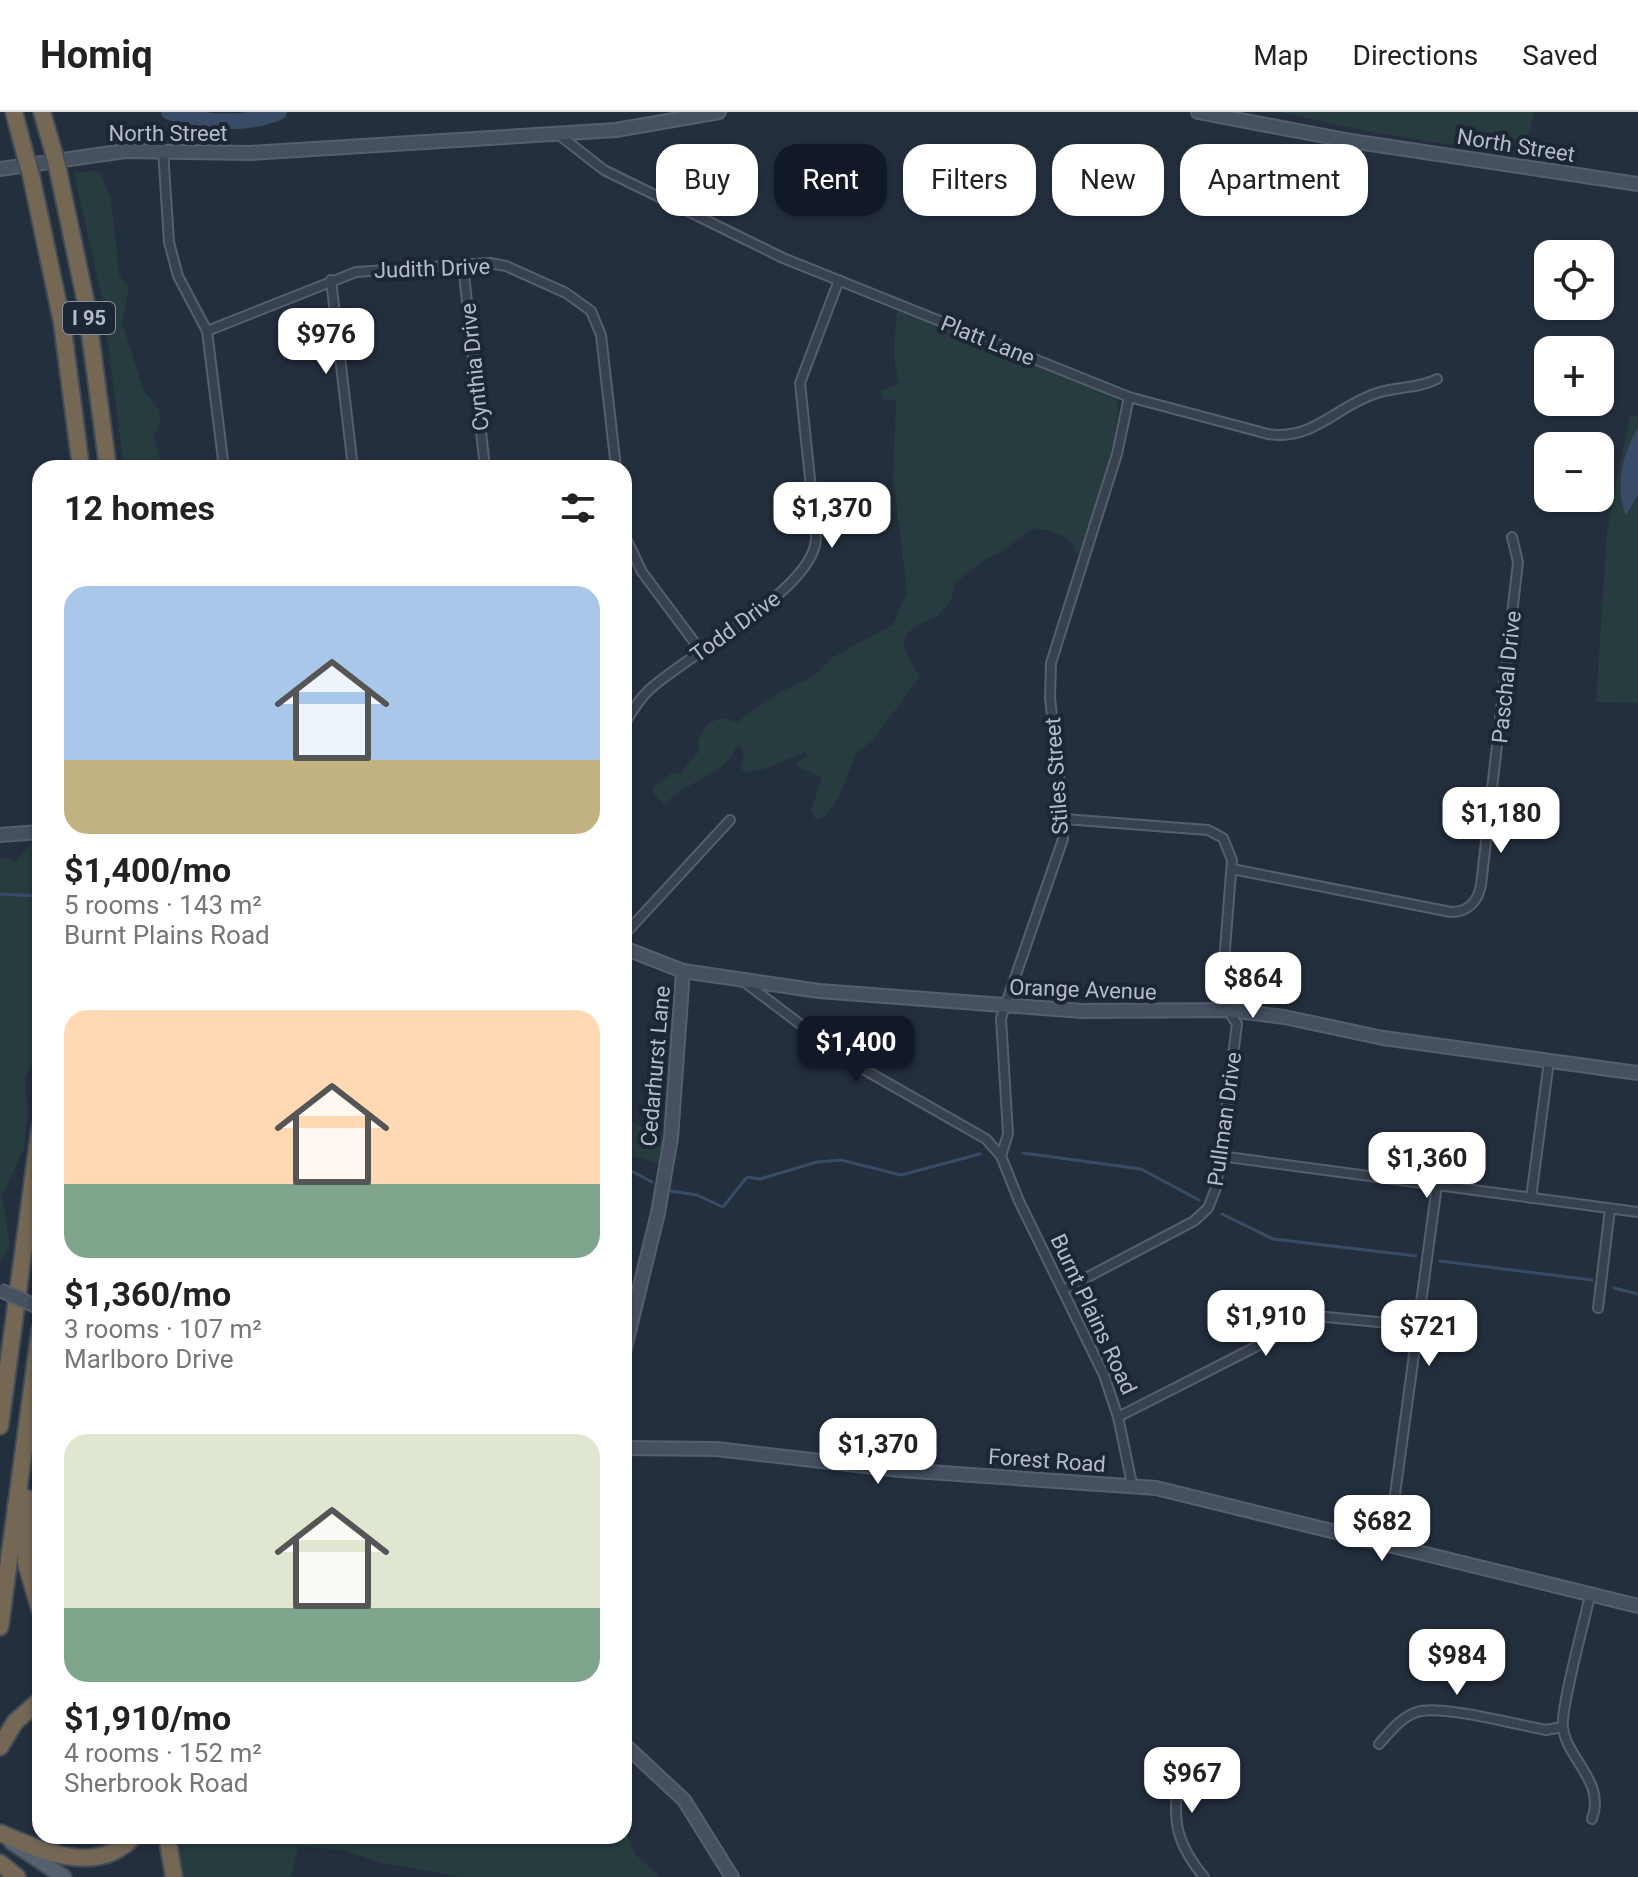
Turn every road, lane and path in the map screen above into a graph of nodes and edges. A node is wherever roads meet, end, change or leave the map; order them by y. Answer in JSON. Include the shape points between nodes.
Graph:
{"nodes":[{"id":1,"x":14,"y":112,"type":"edge"},
{"id":2,"x":42,"y":112,"type":"edge"},
{"id":3,"x":719,"y":112,"type":"edge"},
{"id":4,"x":1198,"y":112,"type":"edge"},
{"id":5,"x":558,"y":134,"type":"junction"},
{"id":6,"x":163,"y":150,"type":"junction"},
{"id":7,"x":0,"y":169,"type":"edge"},
{"id":8,"x":1638,"y":184,"type":"edge"},
{"id":9,"x":463,"y":265,"type":"junction"},
{"id":10,"x":331,"y":280,"type":"junction"},
{"id":11,"x":839,"y":280,"type":"junction"},
{"id":12,"x":207,"y":331,"type":"junction"},
{"id":13,"x":1437,"y":379,"type":"dead end"},
{"id":14,"x":1129,"y":397,"type":"junction"},
{"id":15,"x":80,"y":460,"type":"edge"},
{"id":16,"x":107,"y":460,"type":"edge"},
{"id":17,"x":223,"y":460,"type":"edge"},
{"id":18,"x":352,"y":460,"type":"edge"},
{"id":19,"x":484,"y":460,"type":"edge"},
{"id":20,"x":615,"y":460,"type":"edge"},
{"id":21,"x":1512,"y":537,"type":"dead end"},
{"id":22,"x":632,"y":551,"type":"edge"},
{"id":23,"x":701,"y":651,"type":"junction"},
{"id":24,"x":634,"y":708,"type":"joint"},
{"id":25,"x":632,"y":711,"type":"edge"},
{"id":26,"x":1064,"y":819,"type":"junction"},
{"id":27,"x":730,"y":820,"type":"dead end"},
{"id":28,"x":32,"y":833,"type":"edge"},
{"id":29,"x":0,"y":835,"type":"edge"},
{"id":30,"x":1232,"y":869,"type":"junction"},
{"id":31,"x":632,"y":926,"type":"edge"},
{"id":32,"x":632,"y":951,"type":"edge"},
{"id":33,"x":683,"y":971,"type":"junction"},
{"id":34,"x":740,"y":978,"type":"junction"},
{"id":35,"x":1005,"y":1007,"type":"junction"},
{"id":36,"x":1228,"y":1010,"type":"junction"},
{"id":37,"x":1549,"y":1061,"type":"junction"},
{"id":38,"x":1638,"y":1073,"type":"edge"},
{"id":39,"x":1001,"y":1156,"type":"junction"},
{"id":40,"x":1220,"y":1156,"type":"junction"},
{"id":41,"x":1437,"y":1185,"type":"junction"},
{"id":42,"x":32,"y":1186,"type":"edge"},
{"id":43,"x":1531,"y":1198,"type":"junction"},
{"id":44,"x":1610,"y":1209,"type":"junction"},
{"id":45,"x":1638,"y":1212,"type":"edge"},
{"id":46,"x":0,"y":1290,"type":"edge"},
{"id":47,"x":1063,"y":1290,"type":"junction"},
{"id":48,"x":32,"y":1304,"type":"edge"},
{"id":49,"x":1598,"y":1308,"type":"dead end"},
{"id":50,"x":632,"y":1319,"type":"edge"},
{"id":51,"x":14,"y":1320,"type":"junction"},
{"id":52,"x":1419,"y":1326,"type":"junction"},
{"id":53,"x":0,"y":1376,"type":"edge"},
{"id":54,"x":32,"y":1391,"type":"edge"},
{"id":55,"x":31,"y":1399,"type":"junction"},
{"id":56,"x":1118,"y":1417,"type":"junction"},
{"id":57,"x":0,"y":1426,"type":"edge"},
{"id":58,"x":632,"y":1448,"type":"edge"},
{"id":59,"x":1132,"y":1484,"type":"junction"},
{"id":60,"x":1388,"y":1546,"type":"junction"},
{"id":61,"x":32,"y":1586,"type":"edge"},
{"id":62,"x":1590,"y":1595,"type":"junction"},
{"id":63,"x":1638,"y":1606,"type":"edge"},
{"id":64,"x":0,"y":1627,"type":"edge"},
{"id":65,"x":32,"y":1707,"type":"edge"},
{"id":66,"x":1562,"y":1727,"type":"junction"},
{"id":67,"x":1379,"y":1744,"type":"dead end"},
{"id":68,"x":0,"y":1747,"type":"edge"},
{"id":69,"x":632,"y":1751,"type":"edge"},
{"id":70,"x":1181,"y":1754,"type":"dead end"},
{"id":71,"x":1592,"y":1819,"type":"dead end"},
{"id":72,"x":0,"y":1834,"type":"edge"},
{"id":73,"x":125,"y":1844,"type":"edge"},
{"id":74,"x":168,"y":1844,"type":"edge"},
{"id":75,"x":0,"y":1860,"type":"edge"},
{"id":76,"x":17,"y":1877,"type":"edge"},
{"id":77,"x":29,"y":1877,"type":"edge"},
{"id":78,"x":64,"y":1877,"type":"edge"},
{"id":79,"x":174,"y":1877,"type":"edge"},
{"id":80,"x":732,"y":1877,"type":"edge"},
{"id":81,"x":1204,"y":1877,"type":"edge"}],
"edges":[{"from":1,"to":15,"type":"highway","number":"I 95","bridge":true,"via":[[62,322]]},
{"from":2,"to":16,"type":"highway","number":"I 95","bridge":true,"via":[[89,318]]},
{"from":3,"to":5,"type":"main road","name":"North Street","via":[[657,125]]},
{"from":4,"to":8,"type":"main road","name":"North Street"},
{"from":5,"to":6,"type":"main road","name":"North Street","via":[[250,153]]},
{"from":5,"to":11,"type":"street","name":"Platt Lane","via":[[604,170],[727,233]]},
{"from":6,"to":7,"type":"main road","name":"North Street"},
{"from":6,"to":12,"type":"street","via":[[173,260]]},
{"from":9,"to":10,"type":"street","name":"Judith Drive","via":[[368,270]]},
{"from":9,"to":19,"type":"street","name":"Cynthia Drive"},
{"from":9,"to":20,"type":"street","name":"Judith Drive","via":[[506,266],[582,301],[591,311],[601,335]]},
{"from":10,"to":12,"type":"street","name":"Judith Drive"},
{"from":10,"to":18,"type":"street"},
{"from":11,"to":14,"type":"street","name":"Platt Lane"},
{"from":11,"to":23,"type":"street","name":"Todd Drive","via":[[800,383],[816,550],[793,583]]},
{"from":12,"to":17,"type":"street"},
{"from":13,"to":14,"type":"street","name":"Platt Lane","via":[[1419,388],[1371,395],[1316,428],[1289,436]]},
{"from":14,"to":26,"type":"street","name":"Stiles Street","via":[[1117,454],[1051,663]]},
{"from":21,"to":30,"type":"street","name":"Paschal Drive","via":[[1518,562],[1506,681],[1481,885],[1472,904],[1451,912]]},
{"from":22,"to":23,"type":"street"},
{"from":23,"to":24,"type":"street","name":"Todd Drive","via":[[650,689]]},
{"from":24,"to":25,"type":"street","name":"Todd Drive"},
{"from":26,"to":30,"type":"street","name":"Pullman Drive","via":[[1213,831],[1227,842]]},
{"from":26,"to":35,"type":"street","name":"Stiles Street","via":[[1059,853]]},
{"from":27,"to":31,"type":"street"},
{"from":28,"to":29,"type":"main road"},
{"from":30,"to":36,"type":"street","name":"Pullman Drive","via":[[1221,1000]]},
{"from":32,"to":33,"type":"main road","name":"Orange Avenue"},
{"from":33,"to":34,"type":"main road","name":"Orange Avenue"},
{"from":33,"to":50,"type":"main road","name":"Cedarhurst Lane","via":[[671,1138]]},
{"from":34,"to":35,"type":"main road","name":"Orange Avenue","via":[[867,997]]},
{"from":34,"to":39,"type":"street","name":"Burnt Plains Road","via":[[837,1053],[986,1139]]},
{"from":35,"to":36,"type":"main road","name":"Orange Avenue","via":[[1117,1013]]},
{"from":35,"to":39,"type":"street","name":"Stiles Street","via":[[1001,1018],[1008,1134]]},
{"from":36,"to":37,"type":"main road","name":"Orange Avenue"},
{"from":36,"to":40,"type":"street","name":"Pullman Drive","via":[[1237,1024]]},
{"from":37,"to":38,"type":"main road","name":"Orange Avenue"},
{"from":37,"to":43,"type":"street"},
{"from":39,"to":47,"type":"street","name":"Burnt Plains Road"},
{"from":40,"to":41,"type":"street"},
{"from":40,"to":47,"type":"street","name":"Pullman Drive","via":[[1214,1196],[1203,1214]]},
{"from":41,"to":43,"type":"street"},
{"from":41,"to":52,"type":"street"},
{"from":42,"to":51,"type":"highway"},
{"from":43,"to":44,"type":"street"},
{"from":44,"to":45,"type":"street"},
{"from":44,"to":49,"type":"street"},
{"from":46,"to":48,"type":"main road","bridge":true},
{"from":47,"to":56,"type":"street","name":"Burnt Plains Road","via":[[1098,1360]]},
{"from":51,"to":53,"type":"highway"},
{"from":51,"to":57,"type":"highway"},
{"from":52,"to":56,"type":"street","via":[[1316,1316]]},
{"from":52,"to":60,"type":"street"},
{"from":54,"to":55,"type":"highway"},
{"from":55,"to":61,"type":"highway","via":[[26,1552]]},
{"from":55,"to":64,"type":"highway"},
{"from":56,"to":59,"type":"street","name":"Burnt Plains Road"},
{"from":58,"to":59,"type":"main road","name":"Forest Road","via":[[716,1449],[900,1470]]},
{"from":59,"to":60,"type":"main road"},
{"from":60,"to":62,"type":"main road"},
{"from":62,"to":63,"type":"main road"},
{"from":62,"to":66,"type":"street"},
{"from":65,"to":68,"type":"highway"},
{"from":66,"to":67,"type":"street","via":[[1546,1730],[1439,1710],[1417,1712]]},
{"from":66,"to":71,"type":"street","via":[[1589,1777]]},
{"from":69,"to":80,"type":"main road","via":[[684,1800]]},
{"from":70,"to":81,"type":"street","via":[[1177,1832]]},
{"from":72,"to":73,"type":"highway","via":[[52,1857],[81,1863],[112,1855]]},
{"from":72,"to":78,"type":"main road"},
{"from":74,"to":79,"type":"highway"},
{"from":75,"to":76,"type":"highway"},
{"from":75,"to":77,"type":"main road"}]}
